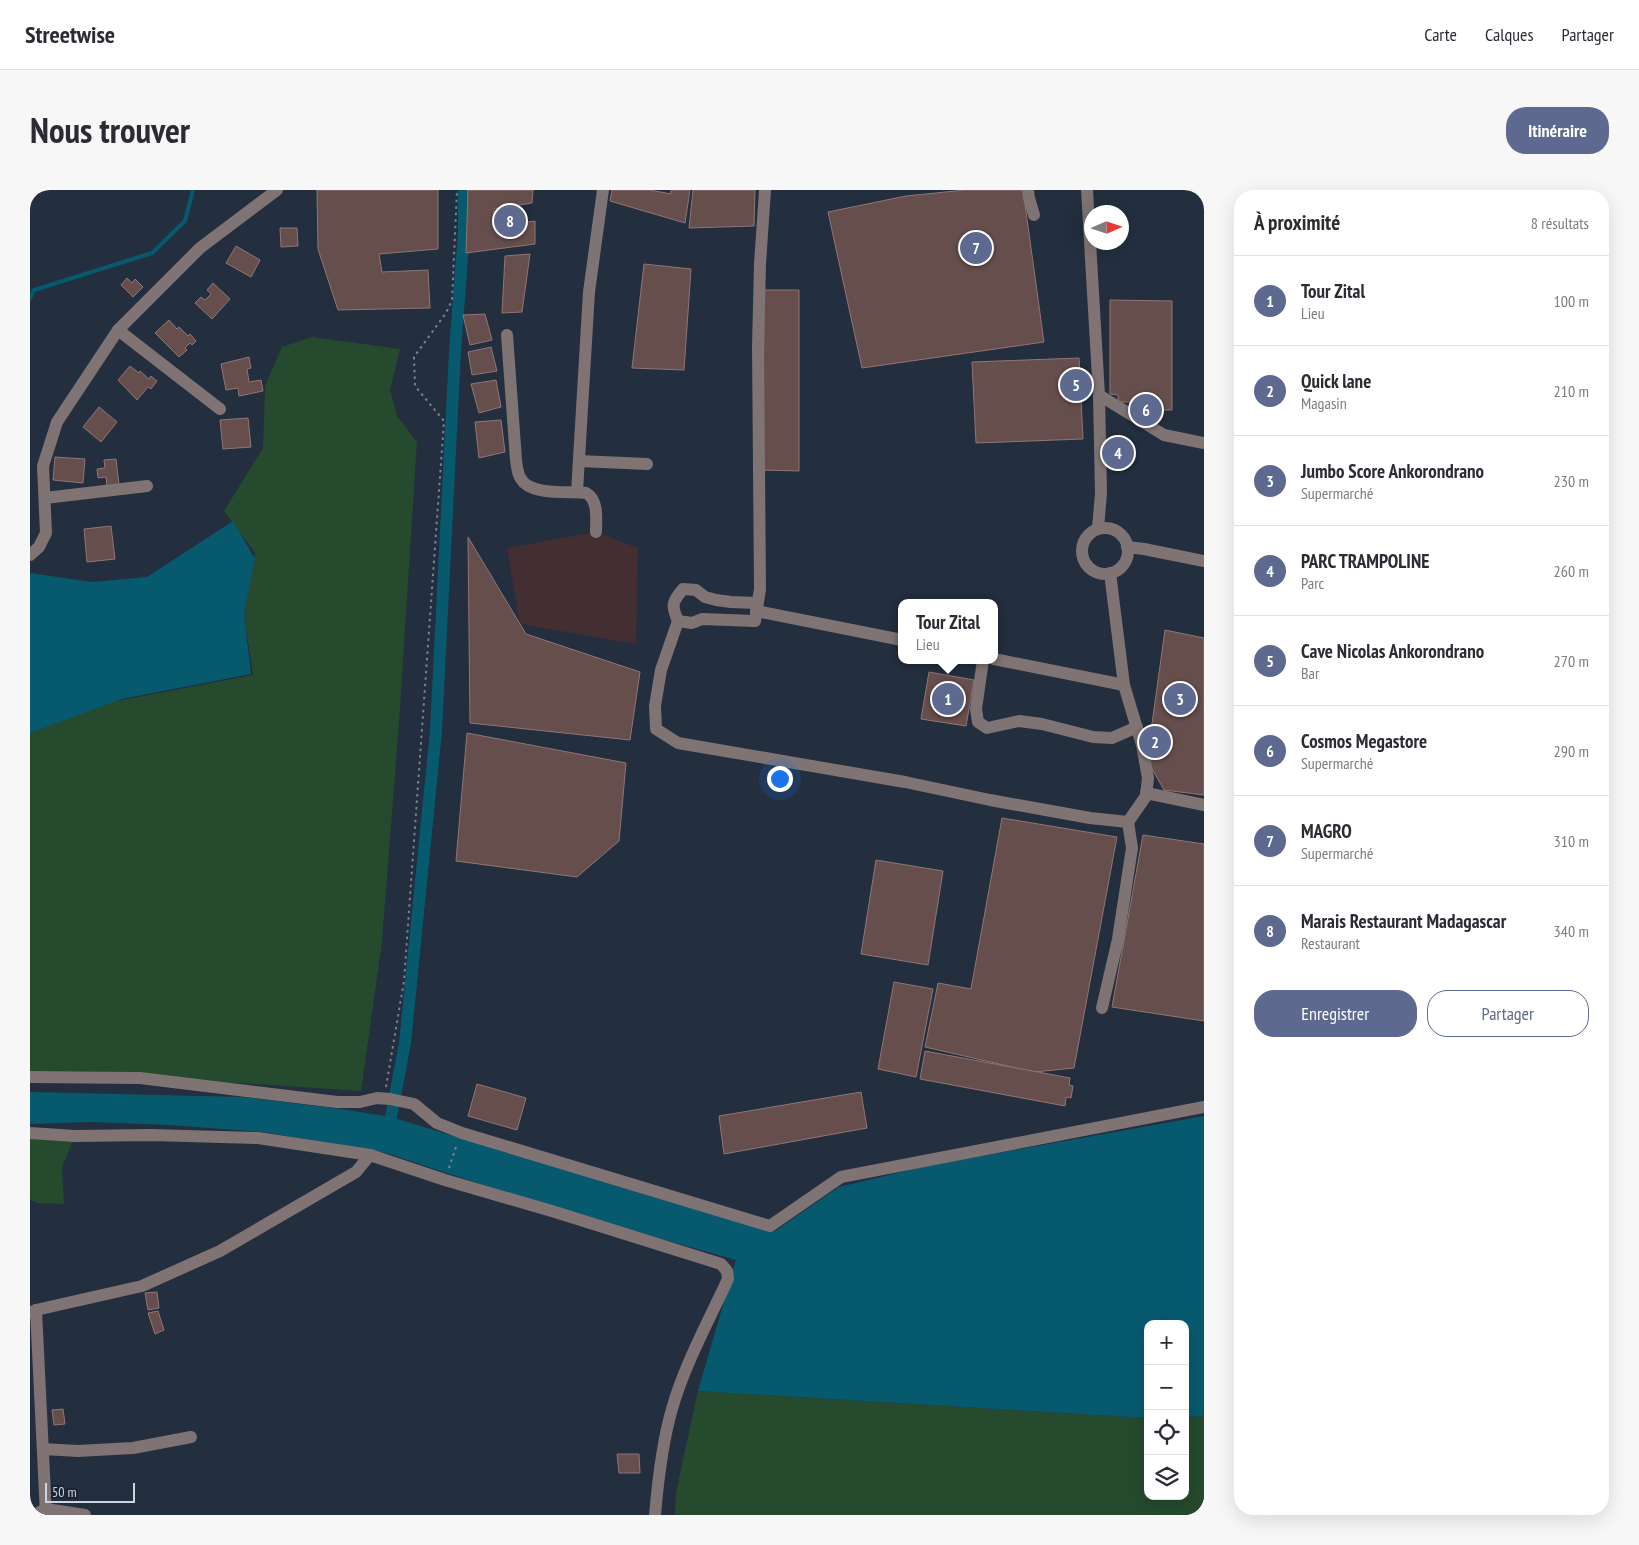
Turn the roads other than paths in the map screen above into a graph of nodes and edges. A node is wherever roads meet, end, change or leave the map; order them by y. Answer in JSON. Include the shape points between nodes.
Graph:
{"nodes":[{"id":1,"x":277,"y":190,"type":"edge"},
{"id":2,"x":603,"y":190,"type":"edge"},
{"id":3,"x":765,"y":190,"type":"edge"},
{"id":4,"x":1028,"y":190,"type":"edge"},
{"id":5,"x":1086,"y":192,"type":"edge"},
{"id":6,"x":1034,"y":215,"type":"dead end"},
{"id":7,"x":118,"y":330,"type":"junction"},
{"id":8,"x":508,"y":335,"type":"dead end"},
{"id":9,"x":1099,"y":395,"type":"junction"},
{"id":10,"x":220,"y":409,"type":"dead end"},
{"id":11,"x":1204,"y":443,"type":"edge"},
{"id":12,"x":579,"y":462,"type":"junction"},
{"id":13,"x":647,"y":464,"type":"dead end"},
{"id":14,"x":147,"y":486,"type":"dead end"},
{"id":15,"x":577,"y":492,"type":"junction"},
{"id":16,"x":45,"y":498,"type":"junction"},
{"id":17,"x":1098,"y":528,"type":"junction"},
{"id":18,"x":596,"y":532,"type":"dead end"},
{"id":19,"x":1127,"y":547,"type":"junction"},
{"id":20,"x":30,"y":556,"type":"edge"},
{"id":21,"x":1204,"y":561,"type":"edge"},
{"id":22,"x":1110,"y":573,"type":"junction"},
{"id":23,"x":757,"y":607,"type":"junction"},
{"id":24,"x":678,"y":621,"type":"junction"},
{"id":25,"x":898,"y":639,"type":"edge"},
{"id":26,"x":998,"y":660,"type":"edge"},
{"id":27,"x":982,"y":664,"type":"edge"},
{"id":28,"x":1124,"y":685,"type":"junction"},
{"id":29,"x":1137,"y":727,"type":"junction"},
{"id":30,"x":1146,"y":793,"type":"junction"},
{"id":31,"x":1204,"y":805,"type":"edge"},
{"id":32,"x":1128,"y":822,"type":"junction"},
{"id":33,"x":1102,"y":1008,"type":"dead end"},
{"id":34,"x":30,"y":1077,"type":"edge"},
{"id":35,"x":1204,"y":1107,"type":"edge"},
{"id":36,"x":30,"y":1132,"type":"edge"},
{"id":37,"x":370,"y":1155,"type":"junction"},
{"id":38,"x":33,"y":1311,"type":"edge"},
{"id":39,"x":191,"y":1437,"type":"dead end"},
{"id":40,"x":43,"y":1449,"type":"junction"},
{"id":41,"x":46,"y":1512,"type":"edge"},
{"id":42,"x":34,"y":1515,"type":"edge"},
{"id":43,"x":85,"y":1515,"type":"edge"},
{"id":44,"x":655,"y":1515,"type":"edge"}],
"edges":[{"from":1,"to":7,"type":"street","via":[[200,248]]},
{"from":2,"to":12,"type":"street","via":[[590,292]]},
{"from":3,"to":23,"type":"street","via":[[758,347],[760,589]]},
{"from":4,"to":6,"type":"street"},
{"from":5,"to":9,"type":"street"},
{"from":7,"to":10,"type":"street"},
{"from":7,"to":16,"type":"street","via":[[57,422],[43,466]]},
{"from":8,"to":15,"type":"street","via":[[517,471],[521,480],[535,489]]},
{"from":9,"to":11,"type":"street","via":[[1164,435]]},
{"from":9,"to":17,"type":"street","via":[[1101,493]]},
{"from":12,"to":13,"type":"street"},
{"from":12,"to":15,"type":"street"},
{"from":14,"to":16,"type":"street"},
{"from":15,"to":18,"type":"street","via":[[586,493],[593,499]]},
{"from":16,"to":20,"type":"street","via":[[46,533]]},
{"from":17,"to":19,"type":"street","via":[[1117,531]]},
{"from":17,"to":22,"type":"street","via":[[1084,541],[1084,560],[1091,570]]},
{"from":19,"to":21,"type":"street"},
{"from":19,"to":22,"type":"street","via":[[1126,560]]},
{"from":22,"to":28,"type":"street"},
{"from":23,"to":24,"type":"street","via":[[755,621]]},
{"from":23,"to":24,"type":"street","via":[[716,600],[696,590],[683,589],[673,608]]},
{"from":23,"to":25,"type":"street"},
{"from":24,"to":32,"type":"street","via":[[661,670],[655,706],[656,729],[678,743],[1090,818]]},
{"from":26,"to":28,"type":"street"},
{"from":27,"to":29,"type":"street","via":[[976,709],[978,722],[987,728],[1019,721],[1112,738]]},
{"from":28,"to":29,"type":"street"},
{"from":29,"to":30,"type":"street","via":[[1148,778]]},
{"from":30,"to":31,"type":"street"},
{"from":30,"to":32,"type":"street"},
{"from":32,"to":33,"type":"street","via":[[1132,848],[1118,939]]},
{"from":34,"to":35,"type":"street","via":[[140,1078],[337,1102],[377,1098],[414,1104],[438,1123],[462,1133],[770,1226],[840,1177]]},
{"from":36,"to":37,"type":"street","via":[[75,1136],[258,1138]]},
{"from":37,"to":38,"type":"street","via":[[356,1172],[220,1252],[142,1286]]},
{"from":37,"to":44,"type":"street","via":[[721,1264],[727,1271],[728,1279],[672,1409]]},
{"from":38,"to":40,"type":"street"},
{"from":39,"to":40,"type":"street","via":[[132,1448]]},
{"from":40,"to":41,"type":"street"},
{"from":41,"to":42,"type":"street"},
{"from":41,"to":43,"type":"street"}]}
